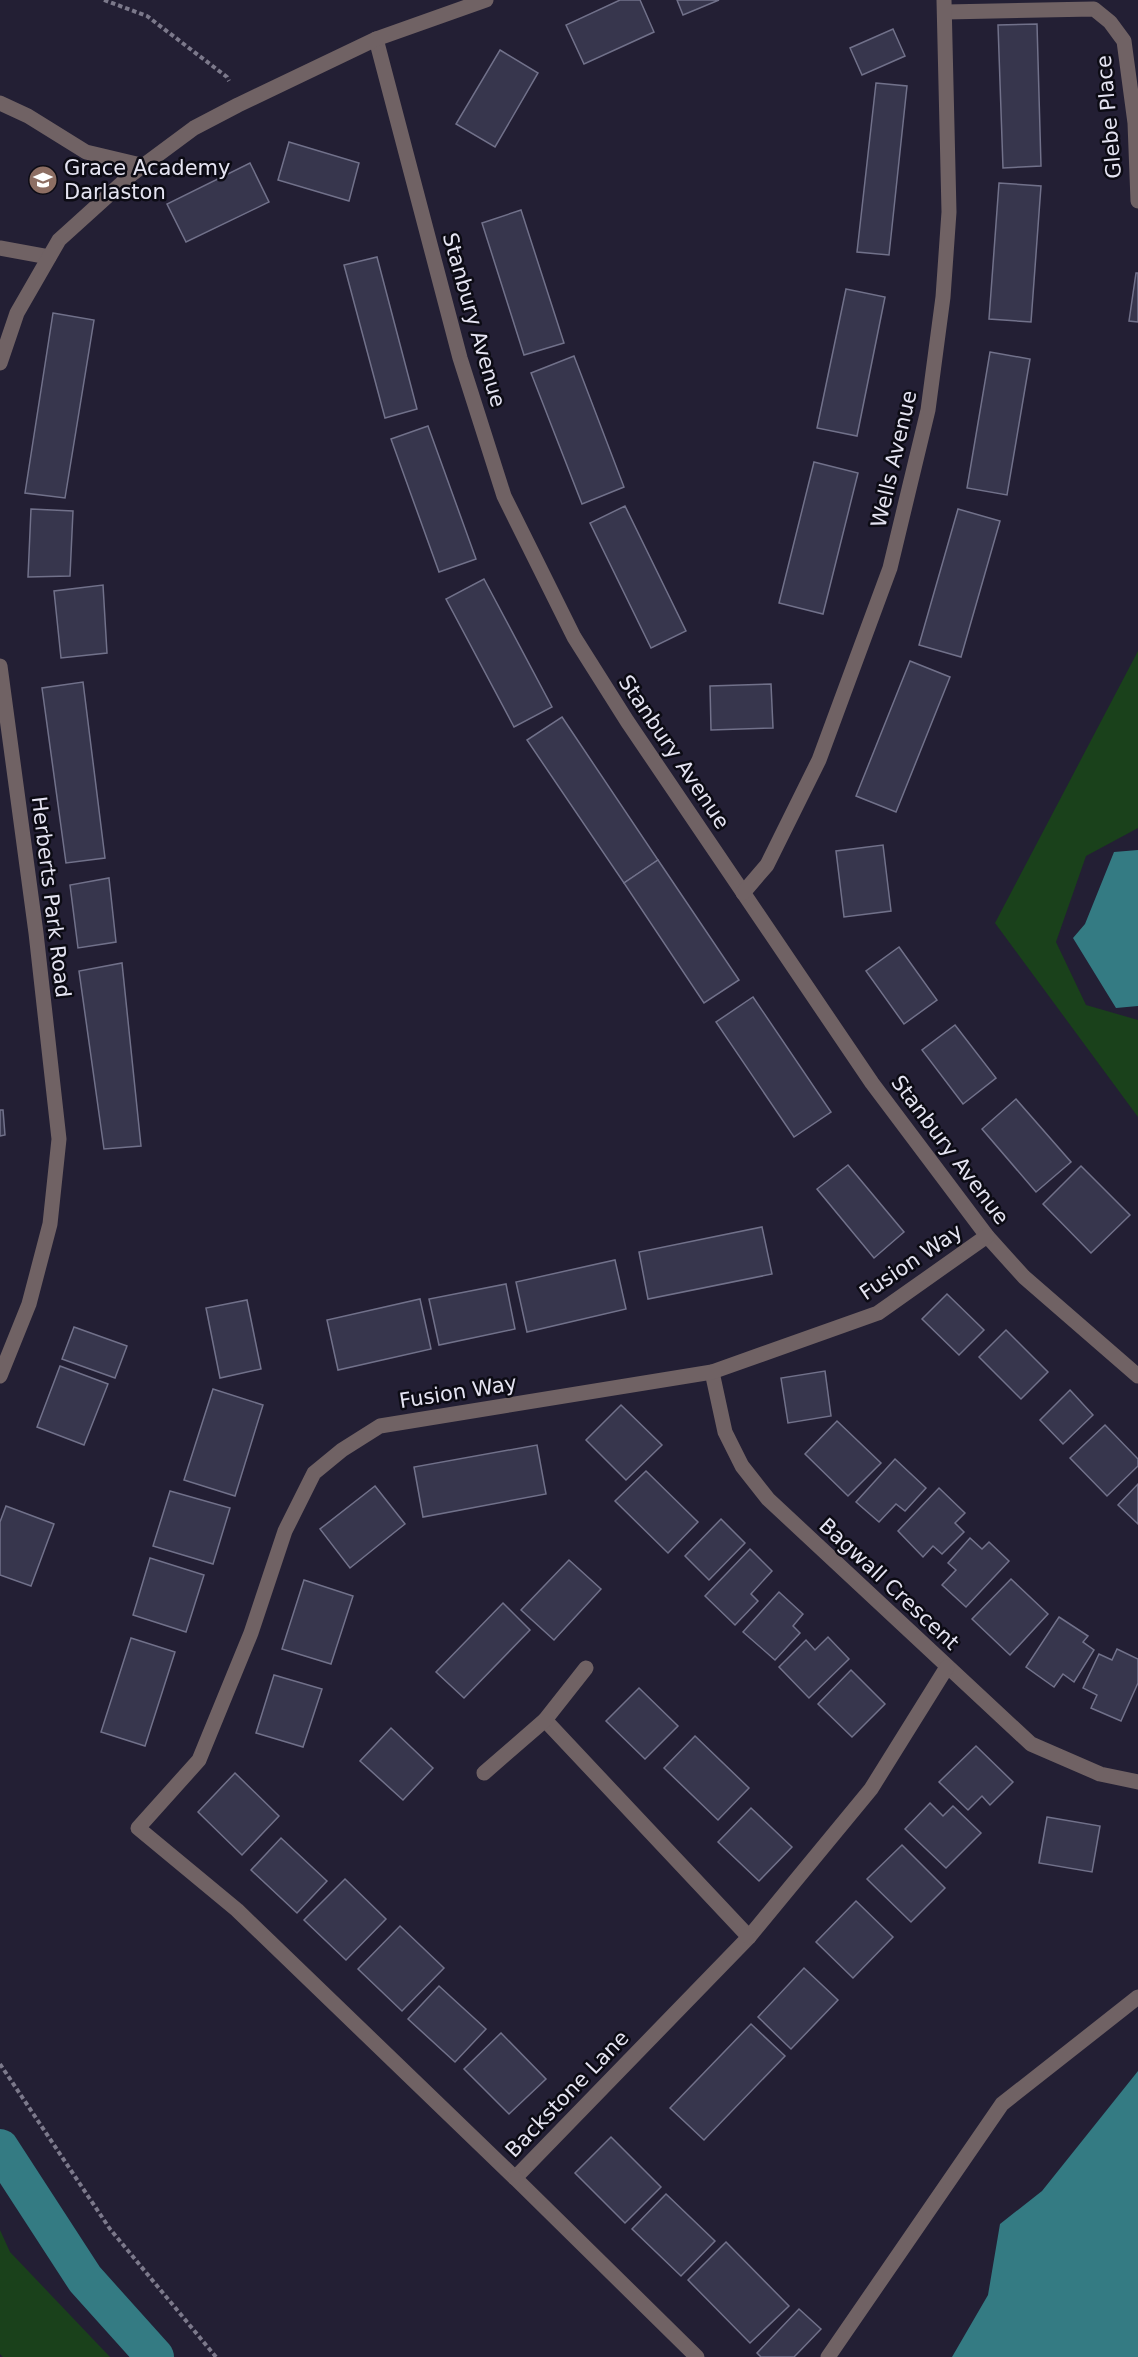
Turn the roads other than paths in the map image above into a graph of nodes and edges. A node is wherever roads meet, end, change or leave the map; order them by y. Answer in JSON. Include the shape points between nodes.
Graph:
{"nodes":[{"id":1,"x":486,"y":0,"type":"edge"},
{"id":2,"x":945,"y":6,"type":"edge"},
{"id":3,"x":376,"y":39,"type":"junction"},
{"id":4,"x":0,"y":104,"type":"edge"},
{"id":5,"x":145,"y":166,"type":"junction"},
{"id":6,"x":1138,"y":201,"type":"edge"},
{"id":7,"x":0,"y":248,"type":"edge"},
{"id":8,"x":49,"y":257,"type":"junction"},
{"id":9,"x":0,"y":363,"type":"edge"},
{"id":10,"x":0,"y":666,"type":"edge"},
{"id":11,"x":743,"y":893,"type":"junction"},
{"id":12,"x":987,"y":1236,"type":"junction"},
{"id":13,"x":712,"y":1372,"type":"junction"},
{"id":14,"x":0,"y":1376,"type":"edge"},
{"id":15,"x":1138,"y":1376,"type":"edge"},
{"id":16,"x":947,"y":1666,"type":"junction"},
{"id":17,"x":586,"y":1668,"type":"dead end"},
{"id":18,"x":545,"y":1720,"type":"junction"},
{"id":19,"x":484,"y":1773,"type":"dead end"},
{"id":20,"x":1138,"y":1782,"type":"edge"},
{"id":21,"x":138,"y":1828,"type":"joint"},
{"id":22,"x":750,"y":1937,"type":"junction"},
{"id":23,"x":1138,"y":1997,"type":"edge"},
{"id":24,"x":515,"y":2178,"type":"junction"},
{"id":25,"x":697,"y":2357,"type":"edge"},
{"id":26,"x":828,"y":2357,"type":"edge"}],
"edges":[{"from":1,"to":3,"type":"street"},
{"from":2,"to":6,"type":"street","name":"Glebe Place","via":[[1094,9],[1110,22],[1124,42],[1135,123]]},
{"from":2,"to":11,"type":"street","name":"Wells Avenue","via":[[949,212],[928,410],[890,568],[819,760],[767,865]]},
{"from":3,"to":5,"type":"street","via":[[194,128]]},
{"from":3,"to":11,"type":"street","name":"Stanbury Avenue","via":[[460,358],[504,496],[574,637]]},
{"from":4,"to":5,"type":"street","via":[[28,116],[86,152]]},
{"from":5,"to":8,"type":"street","via":[[88,211],[59,240]]},
{"from":7,"to":8,"type":"street"},
{"from":8,"to":9,"type":"street","via":[[16,313]]},
{"from":10,"to":14,"type":"street","name":"Herberts Park Road","via":[[59,1139],[47,1235],[29,1304]]},
{"from":11,"to":12,"type":"street","name":"Stanbury Avenue","via":[[872,1083]]},
{"from":12,"to":13,"type":"street","name":"Fusion Way","via":[[878,1313]]},
{"from":12,"to":15,"type":"street","name":"Stanbury Avenue","via":[[1024,1277]]},
{"from":13,"to":16,"type":"street","name":"Bagwall Crescent","via":[[725,1432],[742,1466],[768,1499]]},
{"from":13,"to":21,"type":"street","name":"Fusion Way","via":[[380,1426],[342,1450],[314,1473],[285,1531],[251,1633],[199,1760]]},
{"from":16,"to":20,"type":"street","name":"Bagwall Crescent","via":[[1031,1744],[1100,1774]]},
{"from":16,"to":22,"type":"street","name":"Backstone Lane","via":[[871,1789]]},
{"from":17,"to":18,"type":"street"},
{"from":18,"to":19,"type":"street"},
{"from":18,"to":22,"type":"street"},
{"from":21,"to":24,"type":"street","name":"Backstone Lane","via":[[237,1910]]},
{"from":22,"to":24,"type":"street","name":"Backstone Lane"},
{"from":23,"to":26,"type":"street","via":[[1002,2104]]},
{"from":24,"to":25,"type":"street"}]}
